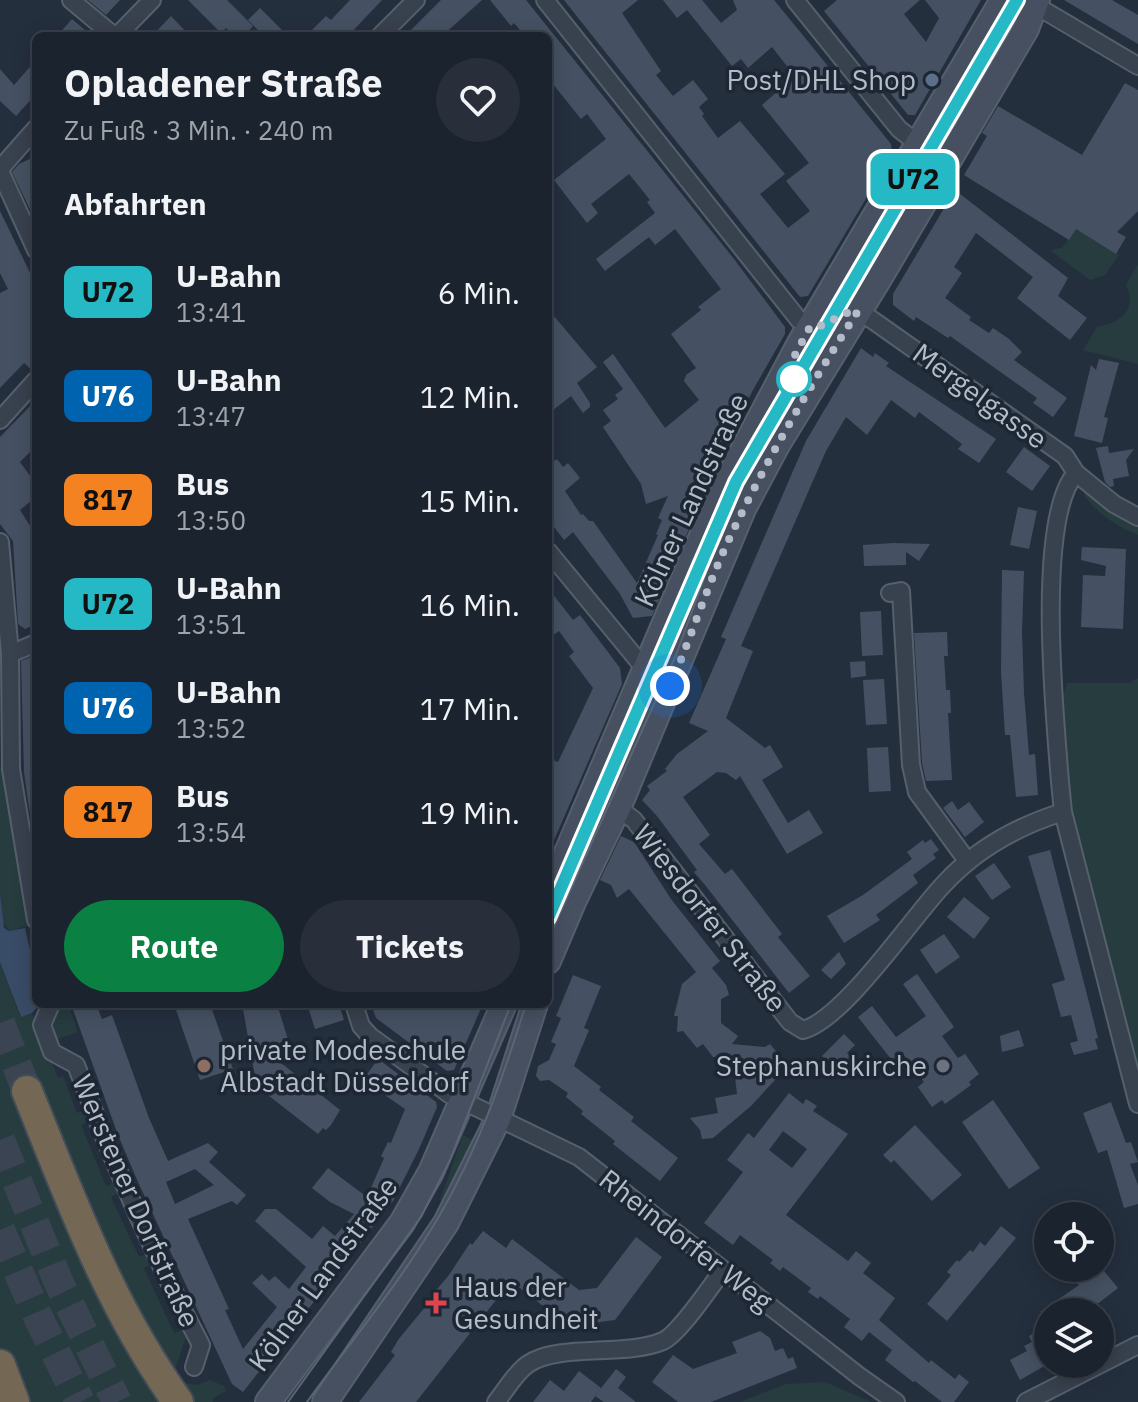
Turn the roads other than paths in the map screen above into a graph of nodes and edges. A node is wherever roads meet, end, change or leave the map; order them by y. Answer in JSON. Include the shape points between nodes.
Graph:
{"nodes":[{"id":1,"x":71,"y":0,"type":"edge"},
{"id":2,"x":152,"y":0,"type":"edge"},
{"id":3,"x":416,"y":0,"type":"edge"},
{"id":4,"x":545,"y":0,"type":"edge"},
{"id":5,"x":795,"y":0,"type":"edge"},
{"id":6,"x":1003,"y":0,"type":"edge"},
{"id":7,"x":1030,"y":2,"type":"edge"},
{"id":8,"x":110,"y":32,"type":"edge"},
{"id":9,"x":119,"y":32,"type":"edge"},
{"id":10,"x":384,"y":32,"type":"edge"},
{"id":11,"x":1138,"y":66,"type":"edge"},
{"id":12,"x":32,"y":133,"type":"edge"},
{"id":13,"x":917,"y":143,"type":"junction"},
{"id":14,"x":0,"y":170,"type":"edge"},
{"id":15,"x":923,"y":203,"type":"junction"},
{"id":16,"x":32,"y":241,"type":"edge"},
{"id":17,"x":858,"y":311,"type":"junction"},
{"id":18,"x":810,"y":327,"type":"junction"},
{"id":19,"x":32,"y":384,"type":"edge"},
{"id":20,"x":0,"y":420,"type":"edge"},
{"id":21,"x":1076,"y":473,"type":"junction"},
{"id":22,"x":1138,"y":517,"type":"edge"},
{"id":23,"x":0,"y":542,"type":"edge"},
{"id":24,"x":552,"y":556,"type":"edge"},
{"id":25,"x":890,"y":593,"type":"dead end"},
{"id":26,"x":32,"y":645,"type":"edge"},
{"id":27,"x":10,"y":654,"type":"junction"},
{"id":28,"x":645,"y":669,"type":"junction"},
{"id":29,"x":618,"y":808,"type":"junction"},
{"id":30,"x":1063,"y":812,"type":"junction"},
{"id":31,"x":968,"y":862,"type":"junction"},
{"id":32,"x":552,"y":888,"type":"edge"},
{"id":33,"x":32,"y":896,"type":"edge"},
{"id":34,"x":552,"y":952,"type":"edge"},
{"id":35,"x":49,"y":1008,"type":"edge"},
{"id":36,"x":355,"y":1008,"type":"edge"},
{"id":37,"x":503,"y":1008,"type":"edge"},
{"id":38,"x":516,"y":1008,"type":"edge"},
{"id":39,"x":533,"y":1008,"type":"edge"},
{"id":40,"x":27,"y":1091,"type":"tunnel mouth"},
{"id":41,"x":1138,"y":1104,"type":"edge"},
{"id":42,"x":479,"y":1109,"type":"junction"},
{"id":43,"x":723,"y":1270,"type":"junction"},
{"id":44,"x":1138,"y":1345,"type":"edge"},
{"id":45,"x":0,"y":1365,"type":"edge"},
{"id":46,"x":194,"y":1367,"type":"dead end"},
{"id":47,"x":178,"y":1401,"type":"edge"},
{"id":48,"x":14,"y":1402,"type":"edge"},
{"id":49,"x":268,"y":1402,"type":"edge"},
{"id":50,"x":325,"y":1402,"type":"edge"},
{"id":51,"x":496,"y":1402,"type":"edge"},
{"id":52,"x":896,"y":1402,"type":"edge"},
{"id":53,"x":1026,"y":1402,"type":"edge"}],
"edges":[{"from":1,"to":8,"type":"street"},
{"from":2,"to":9,"type":"street"},
{"from":3,"to":10,"type":"street"},
{"from":4,"to":18,"type":"street","via":[[789,309]]},
{"from":5,"to":13,"type":"street","via":[[899,129]]},
{"from":6,"to":13,"type":"main road","name":"Kölner Landstraße"},
{"from":7,"to":11,"type":"street"},
{"from":7,"to":15,"type":"main road","name":"Kölner Landstraße","via":[[1026,29]]},
{"from":12,"to":14,"type":"street"},
{"from":13,"to":15,"type":"main road","name":"Kölner Landstraße","via":[[932,147],[939,158],[922,190]]},
{"from":13,"to":18,"type":"main road","name":"Kölner Landstraße"},
{"from":14,"to":16,"type":"street"},
{"from":15,"to":17,"type":"main road","name":"Kölner Landstraße"},
{"from":17,"to":18,"type":"street"},
{"from":17,"to":21,"type":"street","name":"Mergelgasse","via":[[1065,456]]},
{"from":17,"to":29,"type":"main road","name":"Kölner Landstraße","via":[[743,509]]},
{"from":18,"to":28,"type":"main road","name":"Kölner Landstraße","via":[[720,494]]},
{"from":19,"to":20,"type":"street"},
{"from":21,"to":22,"type":"street","name":"Mergelgasse"},
{"from":21,"to":30,"type":"street","via":[[1067,484],[1050,589]]},
{"from":23,"to":27,"type":"street"},
{"from":24,"to":28,"type":"street"},
{"from":25,"to":31,"type":"street","via":[[901,591],[917,792]]},
{"from":26,"to":27,"type":"street"},
{"from":27,"to":33,"type":"street","via":[[11,769]]},
{"from":28,"to":29,"type":"main road","via":[[655,665],[658,676],[613,777],[610,793]]},
{"from":28,"to":32,"type":"main road","name":"Kölner Landstraße"},
{"from":29,"to":31,"type":"street","name":"Wiesdorfer Straße","via":[[634,820],[790,1022],[803,1030],[817,1026],[848,997],[943,884]]},
{"from":29,"to":34,"type":"main road","name":"Kölner Landstraße"},
{"from":30,"to":31,"type":"street","name":"Wiesdorfer Straße","via":[[1020,828]]},
{"from":30,"to":41,"type":"street"},
{"from":35,"to":46,"type":"street","name":"Werstener Dorfstraße","via":[[42,1025],[52,1052],[76,1065],[167,1280],[201,1345]]},
{"from":36,"to":42,"type":"street","name":"Rheindorfer Weg","via":[[370,1036],[449,1094]]},
{"from":37,"to":42,"type":"main road","name":"Kölner Landstraße"},
{"from":38,"to":42,"type":"main road"},
{"from":39,"to":42,"type":"main road","name":"Kölner Landstraße"},
{"from":40,"to":47,"type":"highway","via":[[99,1269]]},
{"from":42,"to":43,"type":"street","name":"Rheindorfer Weg","via":[[579,1157]]},
{"from":42,"to":49,"type":"main road","name":"Kölner Landstraße","via":[[431,1172],[402,1223]]},
{"from":42,"to":50,"type":"main road","name":"Kölner Landstraße","via":[[446,1223]]},
{"from":43,"to":51,"type":"street","via":[[668,1338],[536,1360]]},
{"from":43,"to":52,"type":"street","name":"Rheindorfer Weg"},
{"from":44,"to":53,"type":"street"},
{"from":45,"to":48,"type":"highway"}]}
